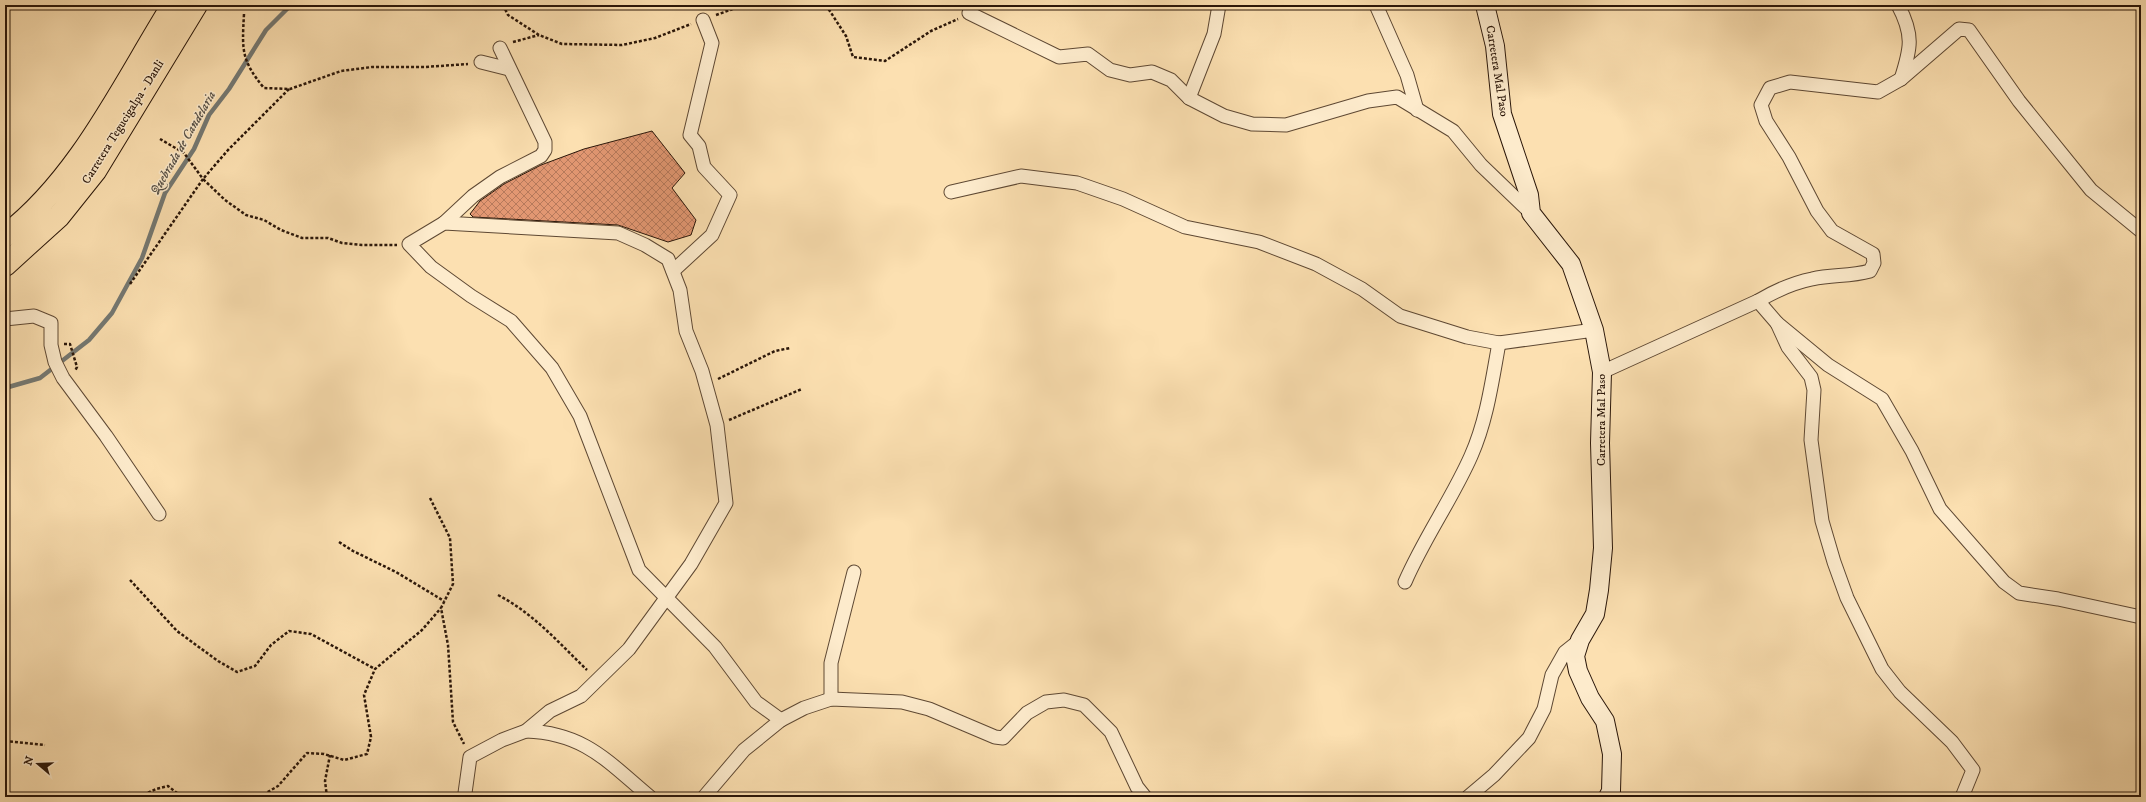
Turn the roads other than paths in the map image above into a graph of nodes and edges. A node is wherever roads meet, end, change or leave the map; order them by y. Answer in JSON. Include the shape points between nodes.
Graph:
{"nodes":[{"id":1,"x":173,"y":5,"type":"edge"},
{"id":2,"x":196,"y":5,"type":"edge"},
{"id":3,"x":1219,"y":5,"type":"edge"},
{"id":4,"x":1376,"y":5,"type":"edge"},
{"id":5,"x":1485,"y":5,"type":"edge"},
{"id":6,"x":1898,"y":5,"type":"edge"},
{"id":7,"x":969,"y":13,"type":"road end"},
{"id":8,"x":703,"y":20,"type":"road end"},
{"id":9,"x":500,"y":48,"type":"road end"},
{"id":10,"x":481,"y":62,"type":"road end"},
{"id":11,"x":509,"y":69,"type":"junction"},
{"id":12,"x":1901,"y":79,"type":"junction"},
{"id":13,"x":1188,"y":98,"type":"junction"},
{"id":14,"x":1417,"y":110,"type":"junction"},
{"id":15,"x":951,"y":192,"type":"dead end"},
{"id":16,"x":1531,"y":213,"type":"junction"},
{"id":17,"x":444,"y":222,"type":"junction"},
{"id":18,"x":2141,"y":231,"type":"edge"},
{"id":19,"x":5,"y":236,"type":"edge"},
{"id":20,"x":5,"y":265,"type":"edge"},
{"id":21,"x":673,"y":271,"type":"junction"},
{"id":22,"x":1758,"y":301,"type":"junction"},
{"id":23,"x":5,"y":319,"type":"edge"},
{"id":24,"x":1776,"y":324,"type":"junction"},
{"id":25,"x":1594,"y":330,"type":"junction"},
{"id":26,"x":1499,"y":343,"type":"junction"},
{"id":27,"x":1602,"y":372,"type":"junction"},
{"id":28,"x":159,"y":514,"type":"dead end"},
{"id":29,"x":854,"y":572,"type":"dead end"},
{"id":30,"x":1405,"y":582,"type":"dead end"},
{"id":31,"x":667,"y":596,"type":"junction"},
{"id":32,"x":2141,"y":617,"type":"edge"},
{"id":33,"x":1580,"y":640,"type":"junction"},
{"id":34,"x":831,"y":699,"type":"junction"},
{"id":35,"x":780,"y":720,"type":"junction"},
{"id":36,"x":526,"y":731,"type":"junction"},
{"id":37,"x":467,"y":797,"type":"edge"},
{"id":38,"x":650,"y":797,"type":"edge"},
{"id":39,"x":704,"y":797,"type":"edge"},
{"id":40,"x":1145,"y":797,"type":"edge"},
{"id":41,"x":1468,"y":797,"type":"edge"},
{"id":42,"x":1608,"y":797,"type":"edge"},
{"id":43,"x":1962,"y":797,"type":"edge"}],
"edges":[{"from":1,"to":19,"type":"highway","name":"Carretera Tegucigalpa - Danli","via":[[100,126],[75,161],[42,201]]},
{"from":2,"to":20,"type":"highway","name":"Carretera Tegucigalpa - Danli","via":[[95,171],[59,216]]},
{"from":3,"to":13,"type":"street","via":[[1214,34]]},
{"from":4,"to":14,"type":"street","via":[[1408,75]]},
{"from":5,"to":16,"type":"street","name":"Carretera Mal Paso","via":[[1495,46],[1502,114],[1529,195]]},
{"from":6,"to":12,"type":"street","via":[[1910,33],[1910,50]]},
{"from":7,"to":13,"type":"street","via":[[1059,57],[1088,54],[1110,70],[1130,75],[1152,72],[1171,80]]},
{"from":8,"to":21,"type":"street","via":[[712,43],[690,135],[699,146],[704,167],[730,195],[712,235]]},
{"from":9,"to":11,"type":"street"},
{"from":10,"to":11,"type":"street"},
{"from":11,"to":17,"type":"street","via":[[545,142],[545,150],[541,156],[500,177],[473,196]]},
{"from":12,"to":18,"type":"street","via":[[1950,34],[1959,29],[1969,30],[2019,101],[2091,190]]},
{"from":12,"to":22,"type":"street","via":[[1878,92],[1790,82],[1770,88],[1761,105],[1766,121],[1789,157],[1817,211],[1832,231],[1873,254],[1874,263],[1870,271],[1854,276],[1813,279],[1777,290]]},
{"from":13,"to":14,"type":"street","via":[[1224,116],[1252,124],[1286,125],[1368,101],[1397,98]]},
{"from":14,"to":16,"type":"street","via":[[1453,131],[1481,165]]},
{"from":15,"to":26,"type":"street","via":[[1021,176],[1077,183],[1185,227],[1260,242],[1316,264],[1362,289],[1400,316],[1467,337]]},
{"from":16,"to":25,"type":"street","name":"Carretera Mal Paso","via":[[1571,264]]},
{"from":17,"to":21,"type":"street","via":[[618,234],[668,258]]},
{"from":17,"to":31,"type":"street","via":[[409,244],[431,267],[511,321],[552,368],[580,416],[639,570]]},
{"from":21,"to":31,"type":"street","via":[[680,290],[686,331],[718,425],[726,503],[691,564]]},
{"from":22,"to":24,"type":"street"},
{"from":22,"to":27,"type":"street"},
{"from":23,"to":28,"type":"street","via":[[34,316],[51,323],[55,362],[63,378]]},
{"from":24,"to":32,"type":"street","via":[[1828,365],[1882,399],[1912,451],[1940,509],[2004,582],[2019,593]]},
{"from":24,"to":43,"type":"street","via":[[1788,347],[1811,377],[1814,390],[1811,440],[1822,521],[1847,598],[1882,669],[1900,692],[1952,742],[1974,770]]},
{"from":25,"to":26,"type":"street"},
{"from":25,"to":27,"type":"street","name":"Carretera Mal Paso"},
{"from":26,"to":30,"type":"street","via":[[1486,412],[1472,455]]},
{"from":27,"to":33,"type":"street","name":"Carretera Mal Paso","via":[[1600,443],[1603,548],[1595,614]]},
{"from":29,"to":34,"type":"street","via":[[831,663]]},
{"from":31,"to":35,"type":"street","via":[[715,647],[756,702]]},
{"from":31,"to":36,"type":"street","via":[[629,649],[581,696],[550,711]]},
{"from":33,"to":41,"type":"street","via":[[1565,652],[1552,675],[1544,709],[1529,738],[1494,775]]},
{"from":33,"to":42,"type":"street","name":"Carretera Mal Paso","via":[[1575,656],[1578,671],[1590,698],[1605,721],[1612,754],[1611,791]]},
{"from":34,"to":35,"type":"street"},
{"from":34,"to":40,"type":"street","via":[[902,702],[930,709],[995,738],[1003,738],[1027,713],[1046,702],[1064,700],[1084,706],[1110,732],[1137,787]]},
{"from":35,"to":39,"type":"street","via":[[744,750]]},
{"from":36,"to":37,"type":"street","via":[[470,757],[465,793]]},
{"from":36,"to":38,"type":"street","via":[[548,732],[570,738],[589,748],[605,758]]}]}
